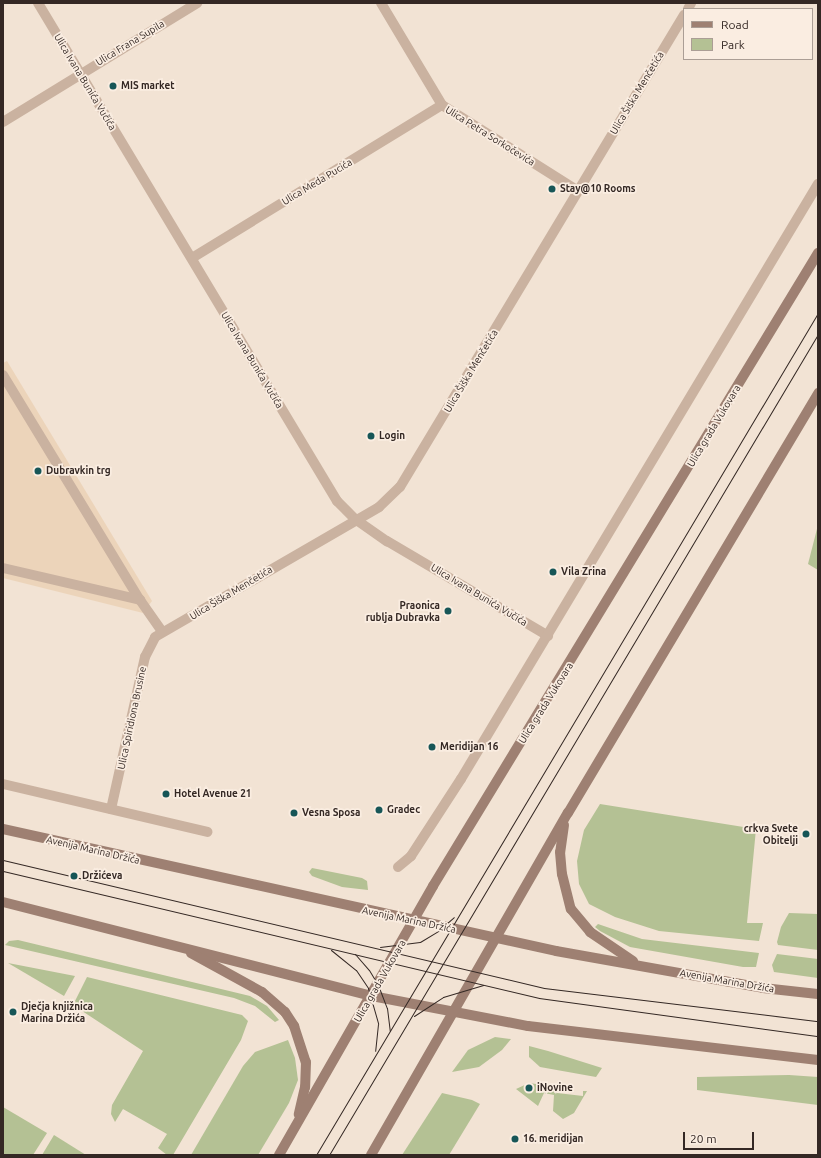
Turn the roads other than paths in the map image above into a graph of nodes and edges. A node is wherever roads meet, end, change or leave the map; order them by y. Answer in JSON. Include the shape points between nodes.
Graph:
{"nodes":[{"id":1,"x":38,"y":3,"type":"edge"},
{"id":2,"x":197,"y":3,"type":"edge"},
{"id":3,"x":381,"y":3,"type":"edge"},
{"id":4,"x":683,"y":17,"type":"edge"},
{"id":5,"x":80,"y":74,"type":"junction"},
{"id":6,"x":442,"y":105,"type":"junction"},
{"id":7,"x":3,"y":122,"type":"edge"},
{"id":8,"x":818,"y":184,"type":"edge"},
{"id":9,"x":578,"y":191,"type":"junction"},
{"id":10,"x":818,"y":253,"type":"edge"},
{"id":11,"x":192,"y":258,"type":"junction"},
{"id":12,"x":3,"y":375,"type":"edge"},
{"id":13,"x":818,"y":393,"type":"edge"},
{"id":14,"x":355,"y":519,"type":"junction"},
{"id":15,"x":3,"y":568,"type":"edge"},
{"id":16,"x":140,"y":600,"type":"junction"},
{"id":17,"x":162,"y":631,"type":"junction"},
{"id":18,"x":548,"y":636,"type":"junction"},
{"id":19,"x":3,"y":784,"type":"edge"},
{"id":20,"x":111,"y":809,"type":"junction"},
{"id":21,"x":568,"y":813,"type":"junction"},
{"id":22,"x":3,"y":829,"type":"edge"},
{"id":23,"x":207,"y":832,"type":"dead end"},
{"id":24,"x":398,"y":867,"type":"dead end"},
{"id":25,"x":3,"y":902,"type":"edge"},
{"id":26,"x":414,"y":922,"type":"junction"},
{"id":27,"x":495,"y":939,"type":"junction"},
{"id":28,"x":178,"y":946,"type":"junction"},
{"id":29,"x":646,"y":966,"type":"junction"},
{"id":30,"x":818,"y":994,"type":"edge"},
{"id":31,"x":372,"y":996,"type":"junction"},
{"id":32,"x":454,"y":1011,"type":"junction"},
{"id":33,"x":818,"y":1060,"type":"edge"},
{"id":34,"x":292,"y":1133,"type":"junction"},
{"id":35,"x":279,"y":1155,"type":"edge"},
{"id":36,"x":371,"y":1155,"type":"edge"}],
"edges":[{"from":1,"to":5,"type":"street","name":"Ulica Ivana Bunića Vučića"},
{"from":2,"to":5,"type":"street","name":"Ulica Frana Supila"},
{"from":3,"to":6,"type":"street","name":"Ulica Petra Sorkočevića"},
{"from":4,"to":9,"type":"street","name":"Ulica Šiška Menčetića"},
{"from":5,"to":7,"type":"street","name":"Ulica Frana Supila"},
{"from":5,"to":11,"type":"street","name":"Ulica Ivana Bunića Vučića"},
{"from":6,"to":9,"type":"street","name":"Ulica Petra Sorkočevića"},
{"from":6,"to":11,"type":"street","name":"Ulica Meda Pucića"},
{"from":8,"to":18,"type":"street"},
{"from":9,"to":14,"type":"street","name":"Ulica Šiška Menčetića","via":[[408,476],[379,507]]},
{"from":10,"to":26,"type":"main road","name":"Ulica grada Vukovara"},
{"from":11,"to":14,"type":"street","name":"Ulica Ivana Bunića Vučića","via":[[300,442],[337,501]]},
{"from":12,"to":16,"type":"street"},
{"from":13,"to":21,"type":"main road"},
{"from":14,"to":17,"type":"street","name":"Ulica Šiška Menčetića","via":[[179,624]]},
{"from":14,"to":18,"type":"street","name":"Ulica Ivana Bunića Vučića","via":[[387,541]]},
{"from":15,"to":16,"type":"street"},
{"from":16,"to":17,"type":"street"},
{"from":17,"to":20,"type":"street","name":"Ulica Spiridiona Brusine","via":[[155,637],[145,657]]},
{"from":18,"to":24,"type":"street","via":[[443,808],[411,856]]},
{"from":19,"to":20,"type":"street"},
{"from":20,"to":23,"type":"street"},
{"from":21,"to":27,"type":"main road"},
{"from":21,"to":29,"type":"main road","via":[[560,852],[563,886],[571,909],[581,923],[602,943]]},
{"from":22,"to":26,"type":"main road","name":"Avenija Marina Držića"},
{"from":25,"to":28,"type":"main road"},
{"from":26,"to":27,"type":"main road","name":"Avenija Marina Držića"},
{"from":26,"to":31,"type":"main road","name":"Ulica grada Vukovara"},
{"from":27,"to":29,"type":"main road","name":"Avenija Marina Držića"},
{"from":27,"to":32,"type":"main road"},
{"from":28,"to":31,"type":"main road"},
{"from":28,"to":34,"type":"main road","via":[[262,992],[285,1012],[294,1026],[304,1051],[306,1073],[301,1108]]},
{"from":29,"to":30,"type":"main road","name":"Avenija Marina Držića","via":[[763,988]]},
{"from":31,"to":32,"type":"main road"},
{"from":31,"to":34,"type":"main road","name":"Ulica grada Vukovara"},
{"from":32,"to":33,"type":"main road","via":[[528,1026]]},
{"from":32,"to":36,"type":"main road"},
{"from":34,"to":35,"type":"main road","name":"Ulica grada Vukovara"}]}
